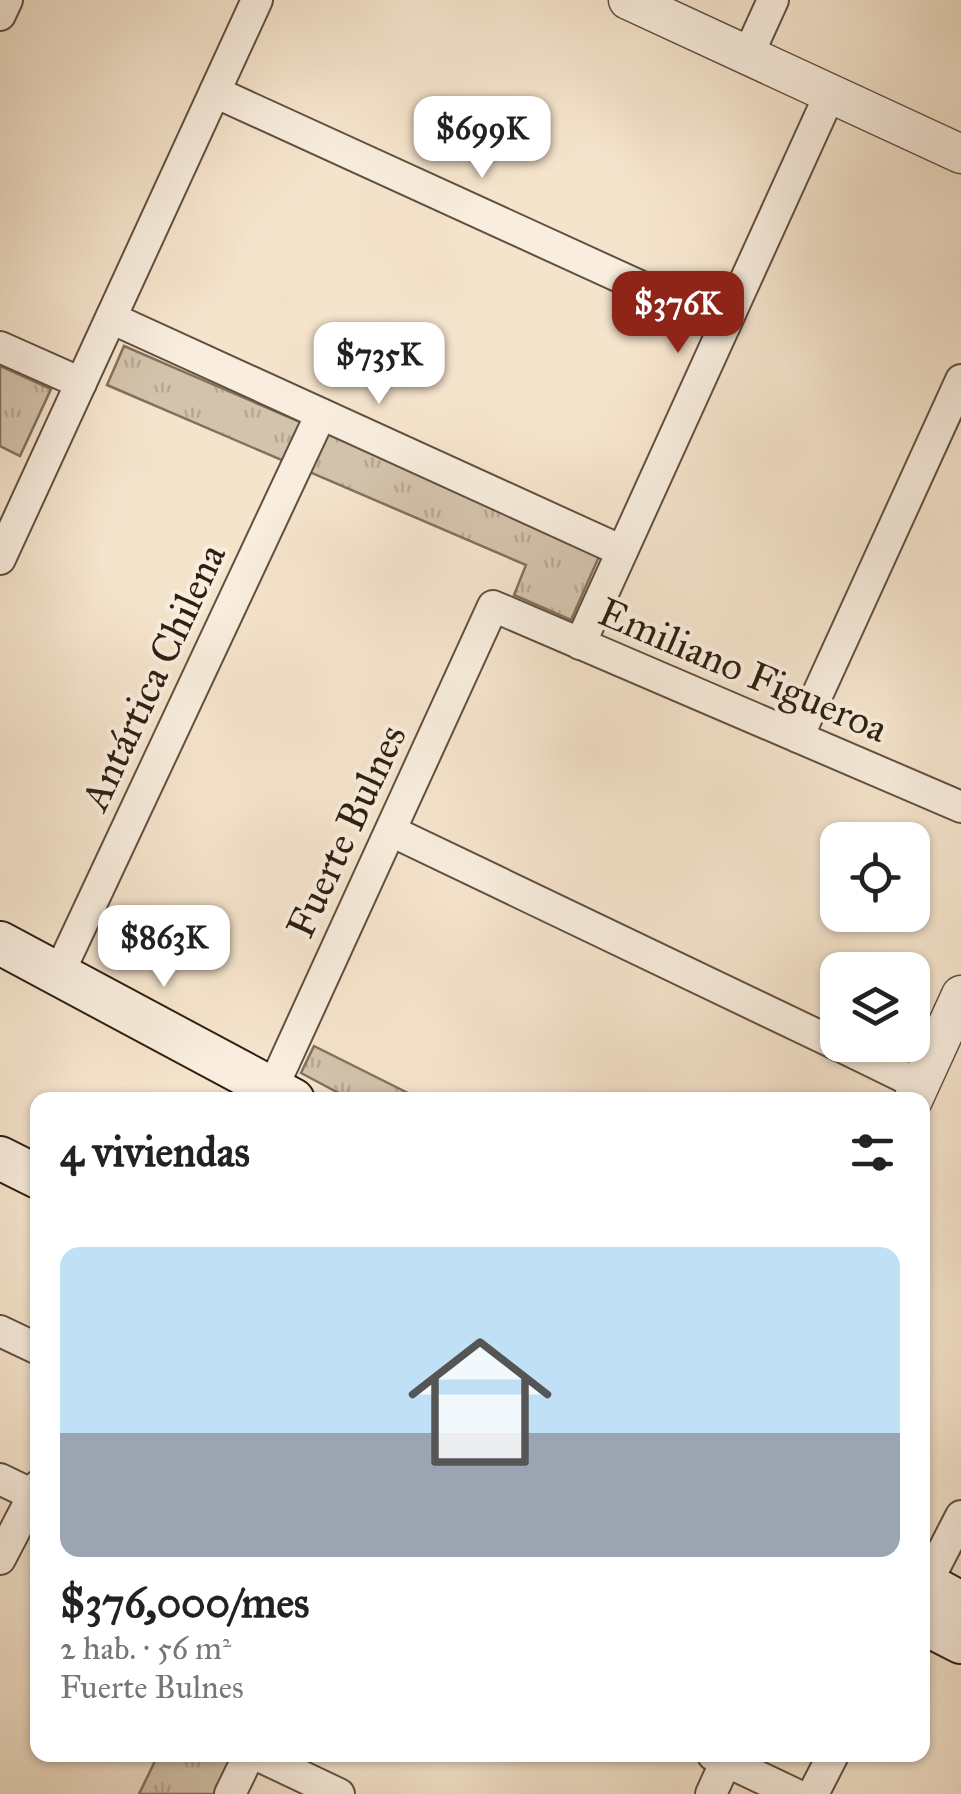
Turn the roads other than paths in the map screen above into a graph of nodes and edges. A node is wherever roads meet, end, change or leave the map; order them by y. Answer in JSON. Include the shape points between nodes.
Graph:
{"nodes":[{"id":1,"x":7,"y":0,"type":"edge"},
{"id":2,"x":257,"y":0,"type":"edge"},
{"id":3,"x":628,"y":0,"type":"edge"},
{"id":4,"x":773,"y":0,"type":"edge"},
{"id":5,"x":0,"y":15,"type":"edge"},
{"id":6,"x":748,"y":55,"type":"junction"},
{"id":7,"x":215,"y":92,"type":"junction"},
{"id":8,"x":830,"y":94,"type":"junction"},
{"id":9,"x":961,"y":154,"type":"edge"},
{"id":10,"x":111,"y":318,"type":"junction"},
{"id":11,"x":725,"y":325,"type":"junction"},
{"id":12,"x":0,"y":347,"type":"edge"},
{"id":13,"x":961,"y":380,"type":"edge"},
{"id":14,"x":81,"y":383,"type":"junction"},
{"id":15,"x":321,"y":414,"type":"junction"},
{"id":16,"x":622,"y":551,"type":"junction"},
{"id":17,"x":0,"y":559,"type":"edge"},
{"id":18,"x":493,"y":606,"type":"joint"},
{"id":19,"x":580,"y":644,"type":"junction"},
{"id":20,"x":798,"y":737,"type":"junction"},
{"id":21,"x":961,"y":807,"type":"edge"},
{"id":22,"x":390,"y":831,"type":"junction"},
{"id":23,"x":0,"y":944,"type":"edge"},
{"id":24,"x":58,"y":974,"type":"junction"},
{"id":25,"x":961,"y":996,"type":"edge"},
{"id":26,"x":820,"y":1036,"type":"edge"},
{"id":27,"x":867,"y":1062,"type":"edge"},
{"id":28,"x":279,"y":1092,"type":"edge"},
{"id":29,"x":284,"y":1092,"type":"edge"},
{"id":30,"x":917,"y":1092,"type":"edge"},
{"id":31,"x":0,"y":1158,"type":"edge"},
{"id":32,"x":30,"y":1172,"type":"edge"},
{"id":33,"x":0,"y":1331,"type":"edge"},
{"id":34,"x":30,"y":1345,"type":"edge"},
{"id":35,"x":0,"y":1479,"type":"edge"},
{"id":36,"x":30,"y":1489,"type":"edge"},
{"id":37,"x":30,"y":1501,"type":"edge"},
{"id":38,"x":961,"y":1516,"type":"edge"},
{"id":39,"x":0,"y":1559,"type":"edge"},
{"id":40,"x":933,"y":1598,"type":"edge"},
{"id":41,"x":961,"y":1642,"type":"edge"},
{"id":42,"x":246,"y":1762,"type":"edge"},
{"id":43,"x":273,"y":1762,"type":"edge"},
{"id":44,"x":719,"y":1762,"type":"edge"},
{"id":45,"x":728,"y":1762,"type":"edge"},
{"id":46,"x":829,"y":1762,"type":"edge"},
{"id":47,"x":230,"y":1794,"type":"edge"},
{"id":48,"x":340,"y":1794,"type":"edge"},
{"id":49,"x":710,"y":1794,"type":"edge"},
{"id":50,"x":794,"y":1794,"type":"edge"},
{"id":51,"x":813,"y":1794,"type":"edge"}],
"edges":[{"from":1,"to":5,"type":"street"},
{"from":2,"to":7,"type":"street"},
{"from":3,"to":6,"type":"street"},
{"from":4,"to":6,"type":"street"},
{"from":6,"to":8,"type":"street"},
{"from":7,"to":10,"type":"street"},
{"from":7,"to":11,"type":"street"},
{"from":8,"to":9,"type":"street"},
{"from":8,"to":11,"type":"street"},
{"from":10,"to":14,"type":"street"},
{"from":10,"to":15,"type":"street","name":"Emiliano Figueroa"},
{"from":11,"to":16,"type":"street"},
{"from":12,"to":14,"type":"street"},
{"from":13,"to":20,"type":"street"},
{"from":14,"to":17,"type":"street"},
{"from":15,"to":16,"type":"street","name":"Emiliano Figueroa"},
{"from":15,"to":24,"type":"street","name":"Antártica Chilena"},
{"from":16,"to":19,"type":"street"},
{"from":18,"to":19,"type":"street","name":"Emiliano Figueroa"},
{"from":18,"to":22,"type":"street","name":"Fuerte Bulnes"},
{"from":19,"to":20,"type":"street","name":"Emiliano Figueroa"},
{"from":20,"to":21,"type":"street","name":"Emiliano Figueroa"},
{"from":22,"to":26,"type":"street"},
{"from":22,"to":29,"type":"street","name":"Fuerte Bulnes"},
{"from":23,"to":24,"type":"main road"},
{"from":24,"to":28,"type":"main road"},
{"from":25,"to":30,"type":"street"},
{"from":27,"to":30,"type":"street"},
{"from":31,"to":32,"type":"main road"},
{"from":33,"to":34,"type":"street"},
{"from":35,"to":36,"type":"street"},
{"from":37,"to":39,"type":"street"},
{"from":38,"to":40,"type":"street"},
{"from":40,"to":41,"type":"main road"},
{"from":42,"to":47,"type":"street"},
{"from":43,"to":48,"type":"street"},
{"from":44,"to":49,"type":"street"},
{"from":45,"to":50,"type":"street"},
{"from":46,"to":51,"type":"street"}]}
